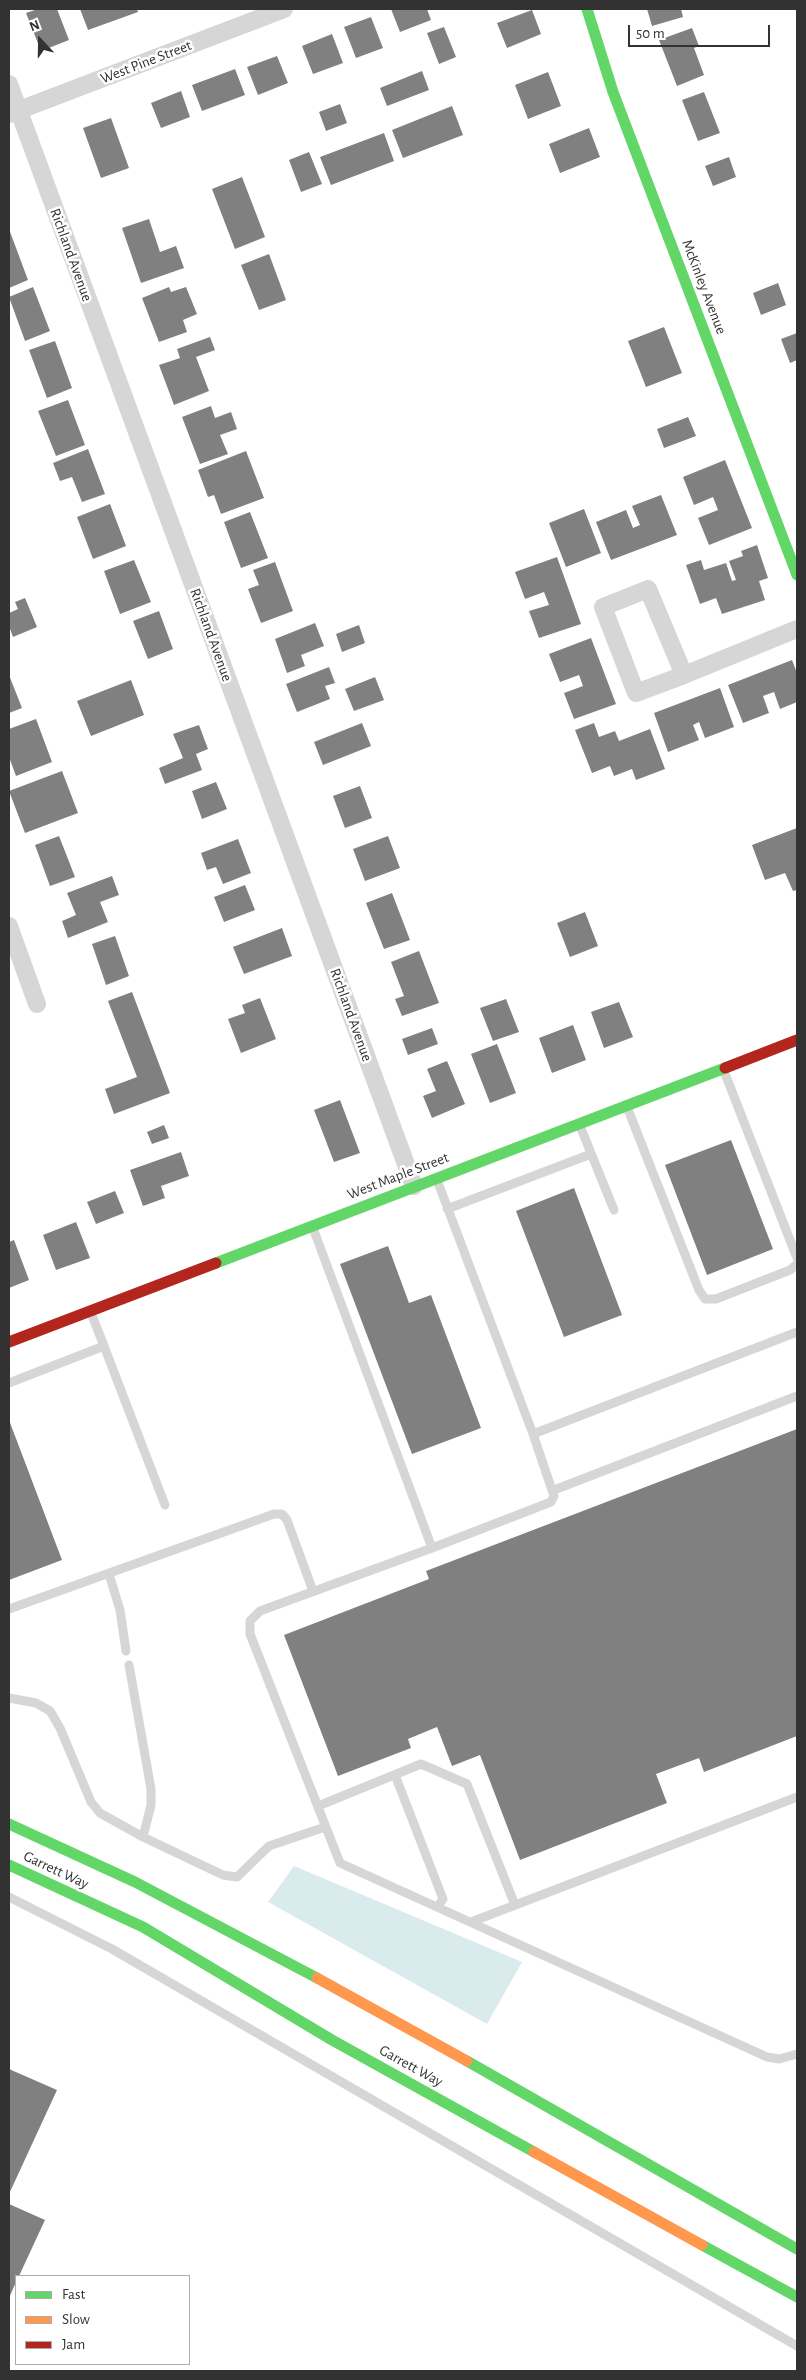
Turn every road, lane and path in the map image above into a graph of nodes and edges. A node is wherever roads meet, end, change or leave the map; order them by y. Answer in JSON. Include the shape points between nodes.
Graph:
{"nodes":[{"id":1,"x":284,"y":9,"type":"edge"},
{"id":2,"x":587,"y":9,"type":"edge"},
{"id":3,"x":250,"y":15,"type":"edge"},
{"id":4,"x":9,"y":84,"type":"edge"},
{"id":5,"x":13,"y":112,"type":"edge"},
{"id":6,"x":797,"y":575,"type":"edge"},
{"id":7,"x":797,"y":629,"type":"edge"},
{"id":8,"x":684,"y":675,"type":"junction"},
{"id":9,"x":9,"y":926,"type":"edge"},
{"id":10,"x":37,"y":1004,"type":"dead end"},
{"id":11,"x":797,"y":1040,"type":"edge"},
{"id":12,"x":723,"y":1068,"type":"junction"},
{"id":13,"x":627,"y":1105,"type":"junction"},
{"id":14,"x":579,"y":1123,"type":"junction"},
{"id":15,"x":591,"y":1154,"type":"junction"},
{"id":16,"x":436,"y":1178,"type":"junction"},
{"id":17,"x":414,"y":1186,"type":"junction"},
{"id":18,"x":447,"y":1209,"type":"junction"},
{"id":19,"x":614,"y":1210,"type":"dead end"},
{"id":20,"x":312,"y":1225,"type":"junction"},
{"id":21,"x":797,"y":1258,"type":"edge"},
{"id":22,"x":797,"y":1264,"type":"edge"},
{"id":23,"x":90,"y":1310,"type":"junction"},
{"id":24,"x":797,"y":1332,"type":"edge"},
{"id":25,"x":9,"y":1342,"type":"edge"},
{"id":26,"x":104,"y":1346,"type":"junction"},
{"id":27,"x":9,"y":1383,"type":"edge"},
{"id":28,"x":797,"y":1396,"type":"edge"},
{"id":29,"x":533,"y":1434,"type":"junction"},
{"id":30,"x":554,"y":1490,"type":"junction"},
{"id":31,"x":165,"y":1505,"type":"dead end"},
{"id":32,"x":432,"y":1548,"type":"junction"},
{"id":33,"x":109,"y":1574,"type":"junction"},
{"id":34,"x":314,"y":1591,"type":"junction"},
{"id":35,"x":9,"y":1609,"type":"edge"},
{"id":36,"x":126,"y":1651,"type":"dead end"},
{"id":37,"x":129,"y":1665,"type":"dead end"},
{"id":38,"x":9,"y":1698,"type":"edge"},
{"id":39,"x":395,"y":1774,"type":"junction"},
{"id":40,"x":797,"y":1797,"type":"edge"},
{"id":41,"x":318,"y":1806,"type":"junction"},
{"id":42,"x":9,"y":1824,"type":"edge"},
{"id":43,"x":326,"y":1827,"type":"junction"},
{"id":44,"x":143,"y":1836,"type":"junction"},
{"id":45,"x":9,"y":1865,"type":"edge"},
{"id":46,"x":9,"y":1896,"type":"edge"},
{"id":47,"x":515,"y":1905,"type":"junction"},
{"id":48,"x":438,"y":1906,"type":"junction"},
{"id":49,"x":471,"y":1922,"type":"junction"},
{"id":50,"x":797,"y":2054,"type":"edge"},
{"id":51,"x":797,"y":2249,"type":"edge"},
{"id":52,"x":797,"y":2297,"type":"edge"},
{"id":53,"x":797,"y":2346,"type":"edge"}],
"edges":[{"from":1,"to":3,"type":"street","name":"West Pine Street"},
{"from":2,"to":6,"type":"main road","name":"McKinley Avenue","via":[[613,92]]},
{"from":3,"to":5,"type":"street","name":"West Pine Street"},
{"from":4,"to":5,"type":"street","name":"Richland Avenue"},
{"from":5,"to":17,"type":"street","name":"Richland Avenue"},
{"from":7,"to":8,"type":"street"},
{"from":8,"to":8,"type":"street","via":[[636,693],[603,607],[648,589]]},
{"from":9,"to":10,"type":"street"},
{"from":11,"to":12,"type":"main road","name":"West Maple Street"},
{"from":12,"to":13,"type":"main road","name":"West Maple Street"},
{"from":12,"to":21,"type":"lane"},
{"from":13,"to":14,"type":"main road","name":"West Maple Street"},
{"from":13,"to":22,"type":"lane","via":[[705,1299],[716,1299],[790,1270]]},
{"from":14,"to":15,"type":"lane"},
{"from":14,"to":16,"type":"main road","name":"West Maple Street"},
{"from":15,"to":18,"type":"lane"},
{"from":15,"to":19,"type":"lane"},
{"from":16,"to":17,"type":"main road","name":"West Maple Street"},
{"from":16,"to":18,"type":"lane"},
{"from":17,"to":20,"type":"main road","name":"West Maple Street"},
{"from":18,"to":29,"type":"lane"},
{"from":20,"to":23,"type":"main road","name":"West Maple Street"},
{"from":20,"to":32,"type":"lane"},
{"from":23,"to":25,"type":"main road","name":"West Maple Street"},
{"from":23,"to":26,"type":"lane"},
{"from":24,"to":29,"type":"lane"},
{"from":26,"to":27,"type":"lane"},
{"from":26,"to":31,"type":"lane"},
{"from":28,"to":30,"type":"lane"},
{"from":29,"to":30,"type":"lane"},
{"from":30,"to":32,"type":"lane","via":[[551,1502]]},
{"from":32,"to":34,"type":"lane"},
{"from":33,"to":34,"type":"lane","via":[[274,1514],[282,1514]]},
{"from":33,"to":35,"type":"lane"},
{"from":33,"to":36,"type":"lane","via":[[120,1610]]},
{"from":34,"to":41,"type":"lane","via":[[260,1611],[250,1621],[250,1634]]},
{"from":37,"to":44,"type":"lane","via":[[151,1789],[151,1806]]},
{"from":38,"to":44,"type":"lane","via":[[50,1711],[90,1802],[100,1813]]},
{"from":39,"to":41,"type":"lane"},
{"from":39,"to":47,"type":"lane","via":[[421,1764],[467,1784]]},
{"from":39,"to":48,"type":"lane","via":[[443,1898]]},
{"from":40,"to":47,"type":"lane"},
{"from":41,"to":43,"type":"lane"},
{"from":42,"to":51,"type":"main road","name":"Garrett Way","via":[[135,1882],[364,2003]]},
{"from":43,"to":44,"type":"lane","via":[[270,1846],[237,1877],[223,1875]]},
{"from":43,"to":48,"type":"lane","via":[[340,1863]]},
{"from":45,"to":52,"type":"main road","name":"Garrett Way","via":[[143,1928],[332,2040]]},
{"from":46,"to":53,"type":"lane","via":[[129,1959]]},
{"from":47,"to":49,"type":"lane"},
{"from":48,"to":49,"type":"lane"},
{"from":49,"to":50,"type":"lane","via":[[767,2057],[779,2059]]}]}
